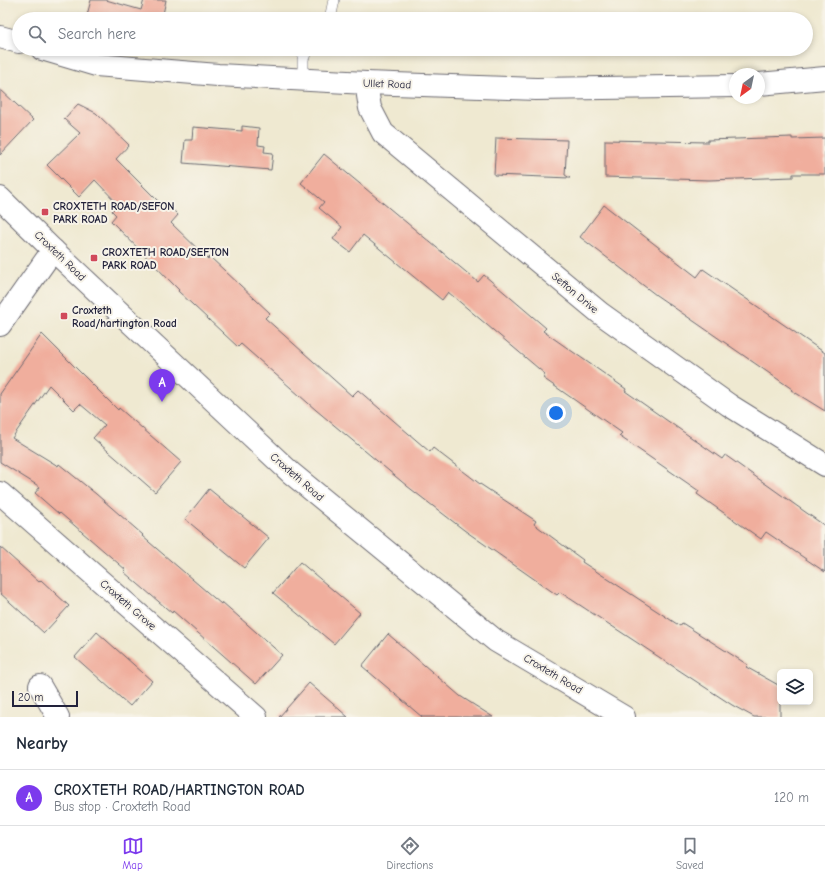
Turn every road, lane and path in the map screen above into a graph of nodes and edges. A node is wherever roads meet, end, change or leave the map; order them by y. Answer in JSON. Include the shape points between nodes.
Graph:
{"nodes":[{"id":1,"x":334,"y":0,"type":"edge"},
{"id":2,"x":331,"y":12,"type":"edge"},
{"id":3,"x":0,"y":37,"type":"edge"},
{"id":4,"x":12,"y":40,"type":"edge"},
{"id":5,"x":66,"y":56,"type":"edge"},
{"id":6,"x":304,"y":56,"type":"edge"},
{"id":7,"x":825,"y":78,"type":"edge"},
{"id":8,"x":303,"y":80,"type":"junction"},
{"id":9,"x":366,"y":83,"type":"junction"},
{"id":10,"x":765,"y":83,"type":"edge"},
{"id":11,"x":729,"y":86,"type":"edge"},
{"id":12,"x":0,"y":198,"type":"edge"},
{"id":13,"x":53,"y":250,"type":"junction"},
{"id":14,"x":0,"y":325,"type":"edge"},
{"id":15,"x":825,"y":465,"type":"edge"},
{"id":16,"x":0,"y":493,"type":"edge"},
{"id":17,"x":40,"y":686,"type":"dead end"},
{"id":18,"x":58,"y":717,"type":"edge"},
{"id":19,"x":256,"y":717,"type":"edge"},
{"id":20,"x":624,"y":717,"type":"edge"}],
"edges":[{"from":1,"to":2,"type":"lane"},
{"from":3,"to":4,"type":"main road"},
{"from":5,"to":8,"type":"main road","name":"Ullet Road","via":[[96,65]]},
{"from":6,"to":8,"type":"lane"},
{"from":7,"to":10,"type":"main road"},
{"from":8,"to":9,"type":"main road","name":"Ullet Road"},
{"from":9,"to":11,"type":"main road","name":"Ullet Road","via":[[536,89]]},
{"from":9,"to":15,"type":"main road","name":"Sefton Drive","via":[[370,108],[383,133],[600,313],[729,405]]},
{"from":12,"to":13,"type":"main road","name":"Croxteth Road"},
{"from":13,"to":14,"type":"main road"},
{"from":13,"to":20,"type":"main road","name":"Croxteth Road","via":[[291,473],[496,641]]},
{"from":16,"to":19,"type":"main road","name":"Croxteth Grove"},
{"from":17,"to":18,"type":"main road"}]}
